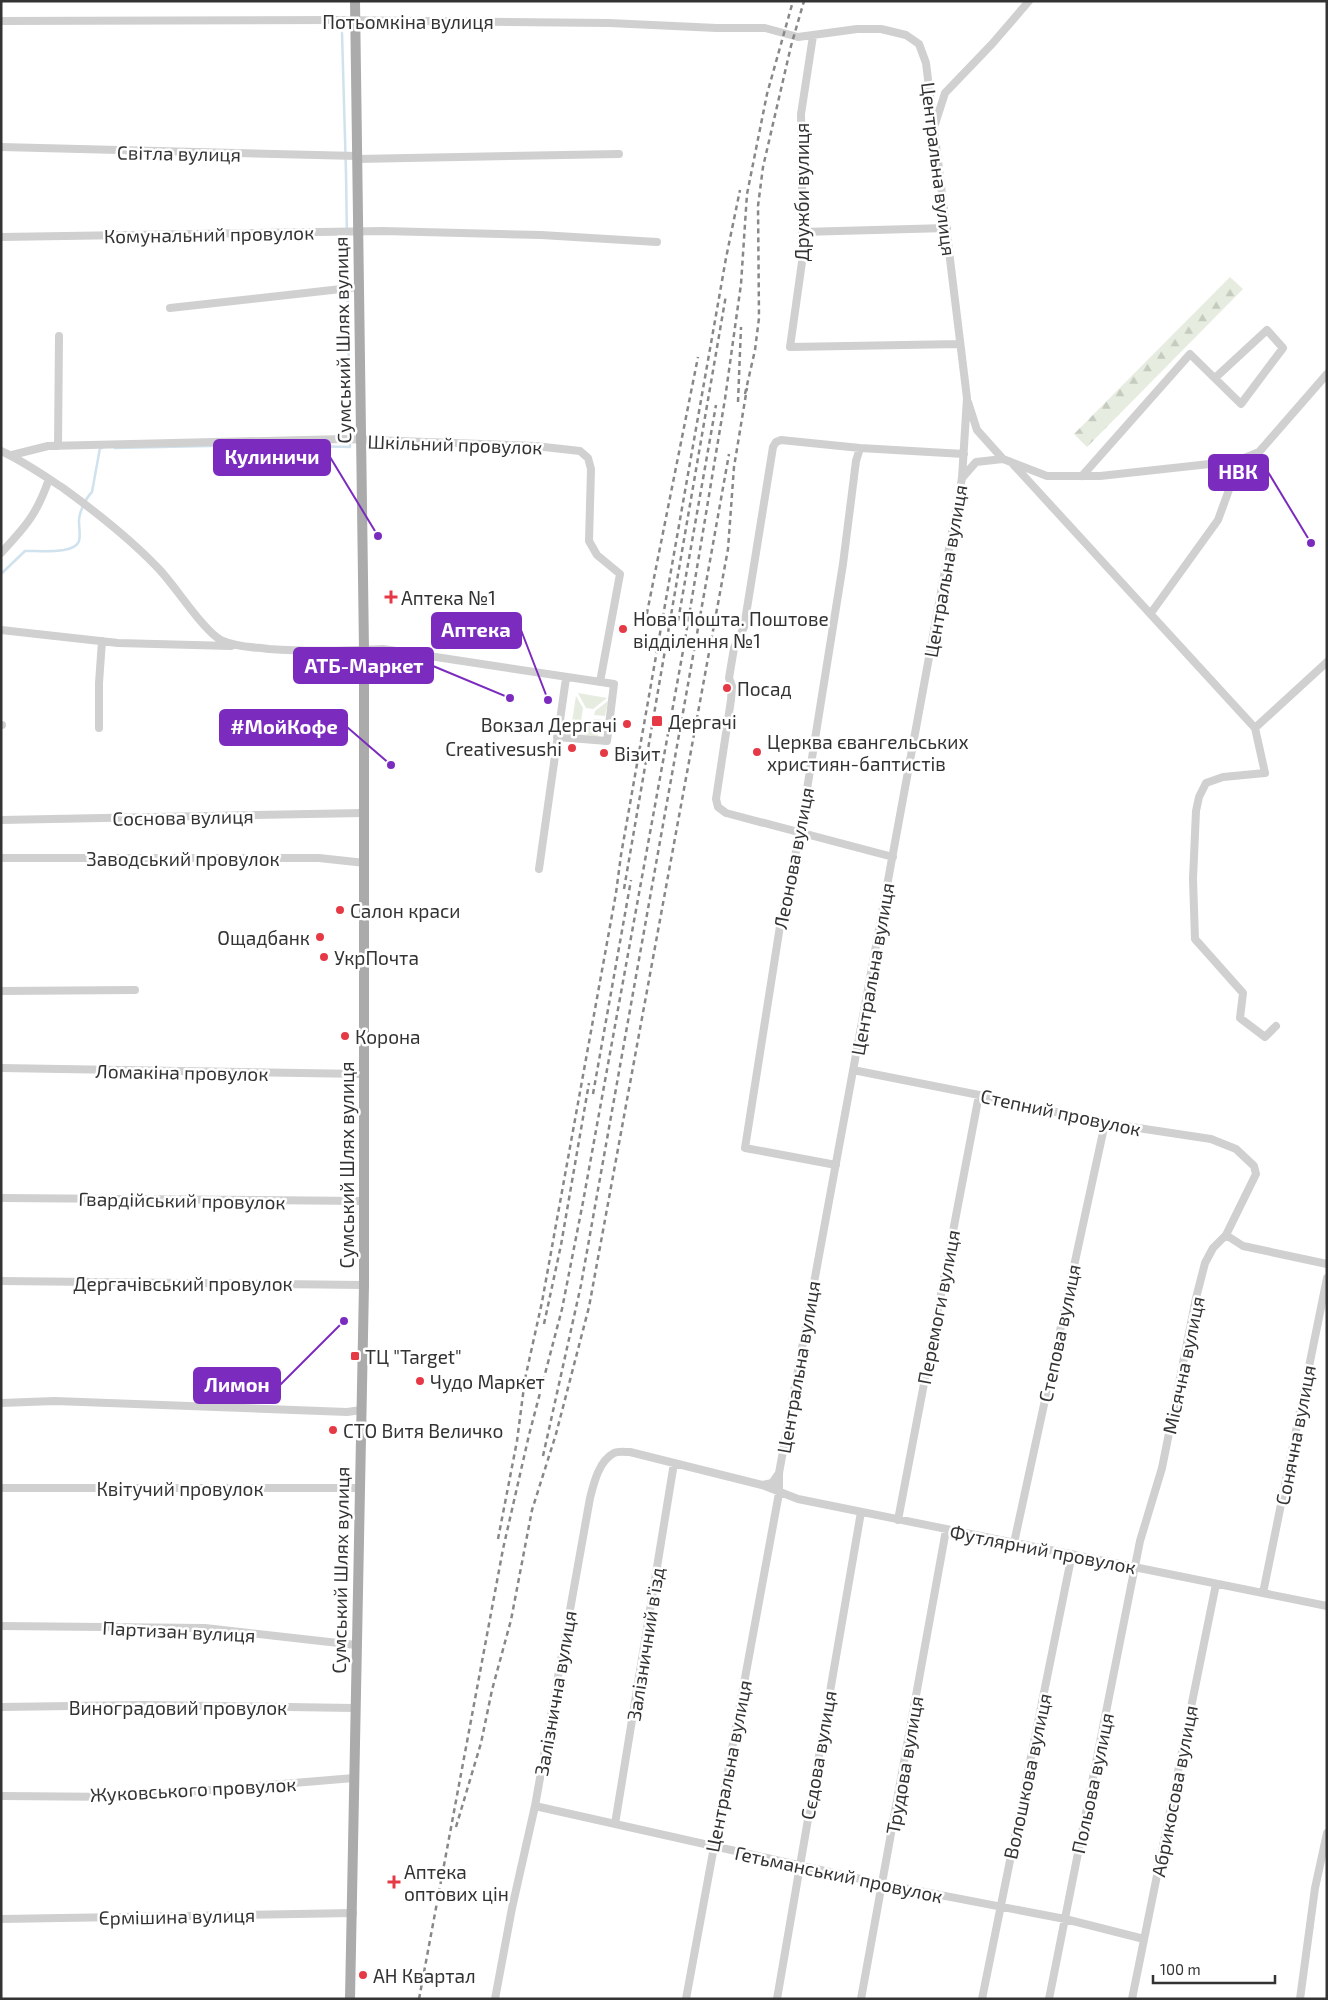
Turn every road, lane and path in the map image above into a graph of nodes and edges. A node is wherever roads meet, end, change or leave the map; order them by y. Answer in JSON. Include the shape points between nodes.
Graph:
{"nodes":[{"id":1,"x":355,"y":1,"type":"edge"},
{"id":2,"x":1029,"y":1,"type":"edge"},
{"id":3,"x":354,"y":20,"type":"junction"},
{"id":4,"x":1,"y":21,"type":"edge"},
{"id":5,"x":813,"y":36,"type":"junction"},
{"id":6,"x":934,"y":126,"type":"junction"},
{"id":7,"x":1,"y":147,"type":"edge"},
{"id":8,"x":619,"y":154,"type":"dead end"},
{"id":9,"x":357,"y":158,"type":"junction"},
{"id":10,"x":947,"y":228,"type":"junction"},
{"id":11,"x":358,"y":232,"type":"junction"},
{"id":12,"x":802,"y":232,"type":"junction"},
{"id":13,"x":1,"y":237,"type":"edge"},
{"id":14,"x":658,"y":242,"type":"dead end"},
{"id":15,"x":359,"y":287,"type":"junction"},
{"id":16,"x":170,"y":308,"type":"dead end"},
{"id":17,"x":59,"y":336,"type":"dead end"},
{"id":18,"x":960,"y":344,"type":"junction"},
{"id":19,"x":1327,"y":374,"type":"edge"},
{"id":20,"x":1215,"y":378,"type":"junction"},
{"id":21,"x":967,"y":398,"type":"junction"},
{"id":22,"x":361,"y":440,"type":"junction"},
{"id":23,"x":58,"y":446,"type":"junction"},
{"id":24,"x":860,"y":448,"type":"junction"},
{"id":25,"x":1,"y":451,"type":"edge"},
{"id":26,"x":964,"y":454,"type":"junction"},
{"id":27,"x":12,"y":456,"type":"junction"},
{"id":28,"x":1007,"y":461,"type":"junction"},
{"id":29,"x":1237,"y":461,"type":"junction"},
{"id":30,"x":1082,"y":476,"type":"junction"},
{"id":31,"x":49,"y":478,"type":"junction"},
{"id":32,"x":962,"y":478,"type":"junction"},
{"id":33,"x":1,"y":553,"type":"edge"},
{"id":34,"x":1151,"y":613,"type":"junction"},
{"id":35,"x":1,"y":630,"type":"edge"},
{"id":36,"x":102,"y":641,"type":"junction"},
{"id":37,"x":242,"y":646,"type":"junction"},
{"id":38,"x":364,"y":650,"type":"junction"},
{"id":39,"x":1327,"y":662,"type":"edge"},
{"id":40,"x":566,"y":678,"type":"junction"},
{"id":41,"x":600,"y":682,"type":"junction"},
{"id":42,"x":99,"y":728,"type":"dead end"},
{"id":43,"x":1255,"y":728,"type":"junction"},
{"id":44,"x":558,"y":737,"type":"junction"},
{"id":45,"x":364,"y":813,"type":"junction"},
{"id":46,"x":1,"y":820,"type":"edge"},
{"id":47,"x":800,"y":833,"type":"junction"},
{"id":48,"x":892,"y":856,"type":"junction"},
{"id":49,"x":1,"y":858,"type":"edge"},
{"id":50,"x":365,"y":863,"type":"junction"},
{"id":51,"x":539,"y":869,"type":"dead end"},
{"id":52,"x":135,"y":990,"type":"dead end"},
{"id":53,"x":1,"y":991,"type":"edge"},
{"id":54,"x":1276,"y":1026,"type":"dead end"},
{"id":55,"x":1,"y":1068,"type":"edge"},
{"id":56,"x":853,"y":1070,"type":"junction"},
{"id":57,"x":363,"y":1074,"type":"junction"},
{"id":58,"x":979,"y":1095,"type":"junction"},
{"id":59,"x":1105,"y":1123,"type":"junction"},
{"id":60,"x":836,"y":1166,"type":"junction"},
{"id":61,"x":1256,"y":1174,"type":"joint"},
{"id":62,"x":1,"y":1198,"type":"edge"},
{"id":63,"x":364,"y":1201,"type":"junction"},
{"id":64,"x":1226,"y":1235,"type":"junction"},
{"id":65,"x":1327,"y":1264,"type":"edge"},
{"id":66,"x":1327,"y":1278,"type":"edge"},
{"id":67,"x":1,"y":1281,"type":"edge"},
{"id":68,"x":364,"y":1285,"type":"junction"},
{"id":69,"x":1,"y":1403,"type":"edge"},
{"id":70,"x":361,"y":1410,"type":"junction"},
{"id":71,"x":674,"y":1463,"type":"junction"},
{"id":72,"x":779,"y":1473,"type":"junction"},
{"id":73,"x":762,"y":1486,"type":"junction"},
{"id":74,"x":1,"y":1488,"type":"edge"},
{"id":75,"x":360,"y":1488,"type":"junction"},
{"id":76,"x":779,"y":1493,"type":"junction"},
{"id":77,"x":861,"y":1512,"type":"junction"},
{"id":78,"x":898,"y":1520,"type":"junction"},
{"id":79,"x":946,"y":1530,"type":"junction"},
{"id":80,"x":1014,"y":1543,"type":"junction"},
{"id":81,"x":1072,"y":1554,"type":"junction"},
{"id":82,"x":1136,"y":1567,"type":"junction"},
{"id":83,"x":1216,"y":1584,"type":"junction"},
{"id":84,"x":1263,"y":1593,"type":"junction"},
{"id":85,"x":1327,"y":1606,"type":"edge"},
{"id":86,"x":1,"y":1626,"type":"edge"},
{"id":87,"x":356,"y":1645,"type":"junction"},
{"id":88,"x":1,"y":1707,"type":"edge"},
{"id":89,"x":355,"y":1708,"type":"junction"},
{"id":90,"x":354,"y":1778,"type":"junction"},
{"id":91,"x":1,"y":1796,"type":"edge"},
{"id":92,"x":535,"y":1806,"type":"junction"},
{"id":93,"x":615,"y":1824,"type":"junction"},
{"id":94,"x":1327,"y":1833,"type":"edge"},
{"id":95,"x":714,"y":1846,"type":"junction"},
{"id":96,"x":799,"y":1866,"type":"junction"},
{"id":97,"x":883,"y":1884,"type":"junction"},
{"id":98,"x":999,"y":1908,"type":"junction"},
{"id":99,"x":353,"y":1913,"type":"junction"},
{"id":100,"x":1,"y":1919,"type":"edge"},
{"id":101,"x":1065,"y":1919,"type":"junction"},
{"id":102,"x":1144,"y":1939,"type":"junction"},
{"id":103,"x":350,"y":1999,"type":"edge"},
{"id":104,"x":495,"y":1999,"type":"edge"},
{"id":105,"x":686,"y":1999,"type":"edge"},
{"id":106,"x":777,"y":1999,"type":"edge"},
{"id":107,"x":861,"y":1999,"type":"edge"},
{"id":108,"x":982,"y":1999,"type":"edge"},
{"id":109,"x":1049,"y":1999,"type":"edge"},
{"id":110,"x":1132,"y":1999,"type":"edge"},
{"id":111,"x":1300,"y":1999,"type":"edge"}],
"edges":[{"from":1,"to":3,"type":"main road","name":"Сумський Шлях вулиця"},
{"from":2,"to":6,"type":"street","via":[[945,93]]},
{"from":3,"to":4,"type":"street","name":"Потьомкіна вулиця"},
{"from":3,"to":5,"type":"street","name":"Потьомкіна вулиця","via":[[765,28],[798,37]]},
{"from":3,"to":9,"type":"main road","name":"Сумський Шлях вулиця"},
{"from":5,"to":6,"type":"street","name":"Центральна вулиця","via":[[881,29],[906,35],[919,44],[926,62]]},
{"from":5,"to":12,"type":"street","name":"Дружби вулиця","via":[[801,114]]},
{"from":6,"to":10,"type":"street","name":"Центральна вулиця"},
{"from":7,"to":9,"type":"street","name":"Світла вулиця"},
{"from":8,"to":9,"type":"street","name":"Світла вулиця"},
{"from":9,"to":11,"type":"main road","name":"Сумський Шлях вулиця"},
{"from":10,"to":12,"type":"street"},
{"from":10,"to":18,"type":"street","name":"Центральна вулиця"},
{"from":11,"to":13,"type":"street","name":"Комунальний провулок"},
{"from":11,"to":14,"type":"street","name":"Комунальний провулок","via":[[541,235]]},
{"from":11,"to":15,"type":"main road","name":"Сумський Шлях вулиця"},
{"from":12,"to":18,"type":"street","name":"Дружби вулиця","via":[[803,255],[790,347]]},
{"from":15,"to":16,"type":"street"},
{"from":15,"to":22,"type":"main road","name":"Сумський Шлях вулиця"},
{"from":17,"to":23,"type":"street"},
{"from":18,"to":21,"type":"street","name":"Центральна вулиця"},
{"from":19,"to":29,"type":"street","via":[[1259,452]]},
{"from":20,"to":20,"type":"street","via":[[1241,404],[1283,348],[1267,330]]},
{"from":20,"to":30,"type":"street","via":[[1190,354]]},
{"from":21,"to":26,"type":"street","name":"Центральна вулиця"},
{"from":21,"to":28,"type":"street","via":[[977,430]]},
{"from":22,"to":23,"type":"street","name":"Шкільний провулок"},
{"from":22,"to":38,"type":"main road","name":"Сумський Шлях вулиця"},
{"from":22,"to":41,"type":"street","name":"Шкільний провулок","via":[[535,446],[580,451],[588,458],[591,469],[589,541],[597,554],[620,574]]},
{"from":23,"to":27,"type":"street","name":"Шкільний провулок"},
{"from":24,"to":26,"type":"street"},
{"from":24,"to":47,"type":"street","name":"Леонова вулиця"},
{"from":24,"to":47,"type":"street","via":[[781,440],[773,447],[744,627],[734,648],[729,678],[731,700],[716,798],[718,807],[726,813]]},
{"from":25,"to":27,"type":"street"},
{"from":26,"to":32,"type":"street","name":"Центральна вулиця"},
{"from":27,"to":31,"type":"street"},
{"from":28,"to":30,"type":"street","via":[[1047,476]]},
{"from":28,"to":32,"type":"street","via":[[976,462]]},
{"from":28,"to":34,"type":"street"},
{"from":29,"to":30,"type":"street"},
{"from":29,"to":34,"type":"street","via":[[1218,520]]},
{"from":31,"to":33,"type":"street","via":[[40,504],[26,526]]},
{"from":31,"to":37,"type":"street","via":[[102,516],[157,566],[207,628],[220,639]]},
{"from":32,"to":48,"type":"street","name":"Центральна вулиця"},
{"from":34,"to":43,"type":"street"},
{"from":35,"to":36,"type":"street"},
{"from":36,"to":37,"type":"street"},
{"from":36,"to":42,"type":"street"},
{"from":37,"to":38,"type":"street","via":[[296,651]]},
{"from":38,"to":40,"type":"street","via":[[383,649]]},
{"from":38,"to":45,"type":"main road","name":"Сумський Шлях вулиця"},
{"from":39,"to":43,"type":"street"},
{"from":40,"to":41,"type":"street"},
{"from":40,"to":44,"type":"street"},
{"from":41,"to":44,"type":"street","via":[[614,684],[607,741]]},
{"from":43,"to":54,"type":"street","via":[[1265,773],[1223,777],[1206,783],[1199,797],[1193,879],[1195,939],[1243,993],[1240,1018],[1265,1037]]},
{"from":44,"to":51,"type":"street"},
{"from":45,"to":46,"type":"street","name":"Соснова вулиця"},
{"from":45,"to":50,"type":"main road","name":"Сумський Шлях вулиця"},
{"from":47,"to":48,"type":"street"},
{"from":47,"to":60,"type":"street","name":"Леонова вулиця","via":[[780,926],[745,1148]]},
{"from":48,"to":56,"type":"street","name":"Центральна вулиця"},
{"from":49,"to":50,"type":"street","name":"Заводський провулок","via":[[319,858]]},
{"from":50,"to":57,"type":"main road","name":"Сумський Шлях вулиця"},
{"from":52,"to":53,"type":"street"},
{"from":55,"to":57,"type":"street","name":"Ломакіна провулок"},
{"from":56,"to":58,"type":"street","name":"Степний провулок"},
{"from":56,"to":60,"type":"street","name":"Центральна вулиця"},
{"from":57,"to":63,"type":"main road","name":"Сумський Шлях вулиця"},
{"from":58,"to":59,"type":"street","name":"Степний провулок"},
{"from":58,"to":78,"type":"street","name":"Перемоги вулиця"},
{"from":59,"to":61,"type":"street","name":"Степний провулок","via":[[1211,1139],[1236,1149],[1254,1166]]},
{"from":59,"to":80,"type":"street","name":"Степова вулиця"},
{"from":60,"to":72,"type":"street","name":"Центральна вулиця"},
{"from":61,"to":64,"type":"street","name":"Місячна вулиця"},
{"from":62,"to":63,"type":"street","name":"Гвардійський провулок"},
{"from":63,"to":68,"type":"main road","name":"Сумський Шлях вулиця"},
{"from":64,"to":65,"type":"street","via":[[1243,1246]]},
{"from":64,"to":82,"type":"street","name":"Місячна вулиця","via":[[1213,1248],[1196,1298],[1162,1468],[1140,1541]]},
{"from":66,"to":84,"type":"street","name":"Сонячна вулиця"},
{"from":67,"to":68,"type":"street","name":"Дергачівський провулок"},
{"from":68,"to":70,"type":"main road","name":"Сумський Шлях вулиця"},
{"from":69,"to":70,"type":"street","via":[[55,1401]]},
{"from":70,"to":75,"type":"main road","name":"Сумський Шлях вулиця"},
{"from":71,"to":73,"type":"street","name":"Футлярний провулок"},
{"from":71,"to":92,"type":"street","name":"Залізнична вулиця","via":[[630,1452],[615,1453],[598,1472],[590,1498]]},
{"from":71,"to":93,"type":"street","name":"Залізничний в’їзд"},
{"from":72,"to":73,"type":"street","via":[[772,1483]]},
{"from":72,"to":76,"type":"street","name":"Центральна вулиця"},
{"from":73,"to":76,"type":"street","name":"Футлярний провулок"},
{"from":74,"to":75,"type":"street","name":"Квітучий провулок"},
{"from":75,"to":87,"type":"main road","name":"Сумський Шлях вулиця"},
{"from":76,"to":77,"type":"street","name":"Футлярний провулок"},
{"from":76,"to":95,"type":"street","name":"Центральна вулиця"},
{"from":77,"to":78,"type":"street","name":"Футлярний провулок"},
{"from":77,"to":96,"type":"street","name":"Сєдова вулиця"},
{"from":78,"to":79,"type":"street","name":"Футлярний провулок"},
{"from":79,"to":80,"type":"street","name":"Футлярний провулок"},
{"from":79,"to":97,"type":"street","name":"Трудова вулиця"},
{"from":80,"to":81,"type":"street","name":"Футлярний провулок"},
{"from":81,"to":82,"type":"street","name":"Футлярний провулок"},
{"from":81,"to":98,"type":"street","name":"Волошкова вулиця"},
{"from":82,"to":83,"type":"street","name":"Футлярний провулок"},
{"from":82,"to":101,"type":"street","name":"Польова вулиця"},
{"from":83,"to":84,"type":"street","name":"Футлярний провулок"},
{"from":83,"to":102,"type":"street","name":"Абрикосова вулиця"},
{"from":84,"to":85,"type":"street","name":"Футлярний провулок"},
{"from":86,"to":87,"type":"street","name":"Партизан вулиця","via":[[205,1628]]},
{"from":87,"to":89,"type":"main road","name":"Сумський Шлях вулиця"},
{"from":88,"to":89,"type":"street","name":"Виноградовий провулок"},
{"from":89,"to":90,"type":"main road","name":"Сумський Шлях вулиця"},
{"from":90,"to":91,"type":"street","name":"Жуковського провулок","via":[[125,1797]]},
{"from":90,"to":99,"type":"main road","name":"Сумський Шлях вулиця"},
{"from":92,"to":93,"type":"street","name":"Гетьманський провулок"},
{"from":92,"to":104,"type":"street","name":"Залізнична вулиця"},
{"from":93,"to":95,"type":"street","name":"Гетьманський провулок"},
{"from":94,"to":111,"type":"street","via":[[1315,1888]]},
{"from":95,"to":96,"type":"street","name":"Гетьманський провулок"},
{"from":95,"to":105,"type":"street","name":"Центральна вулиця"},
{"from":96,"to":97,"type":"street","name":"Гетьманський провулок"},
{"from":96,"to":106,"type":"street","name":"Сєдова вулиця"},
{"from":97,"to":98,"type":"street","name":"Гетьманський провулок"},
{"from":97,"to":107,"type":"street","name":"Трудова вулиця"},
{"from":98,"to":101,"type":"street","name":"Гетьманський провулок"},
{"from":98,"to":108,"type":"street","name":"Волошкова вулиця"},
{"from":99,"to":100,"type":"street","name":"Єрмішина вулиця"},
{"from":99,"to":103,"type":"main road","name":"Сумський Шлях вулиця"},
{"from":101,"to":102,"type":"street","name":"Гетьманський провулок"},
{"from":101,"to":109,"type":"street","name":"Польова вулиця"},
{"from":102,"to":110,"type":"street","name":"Абрикосова вулиця"}]}
